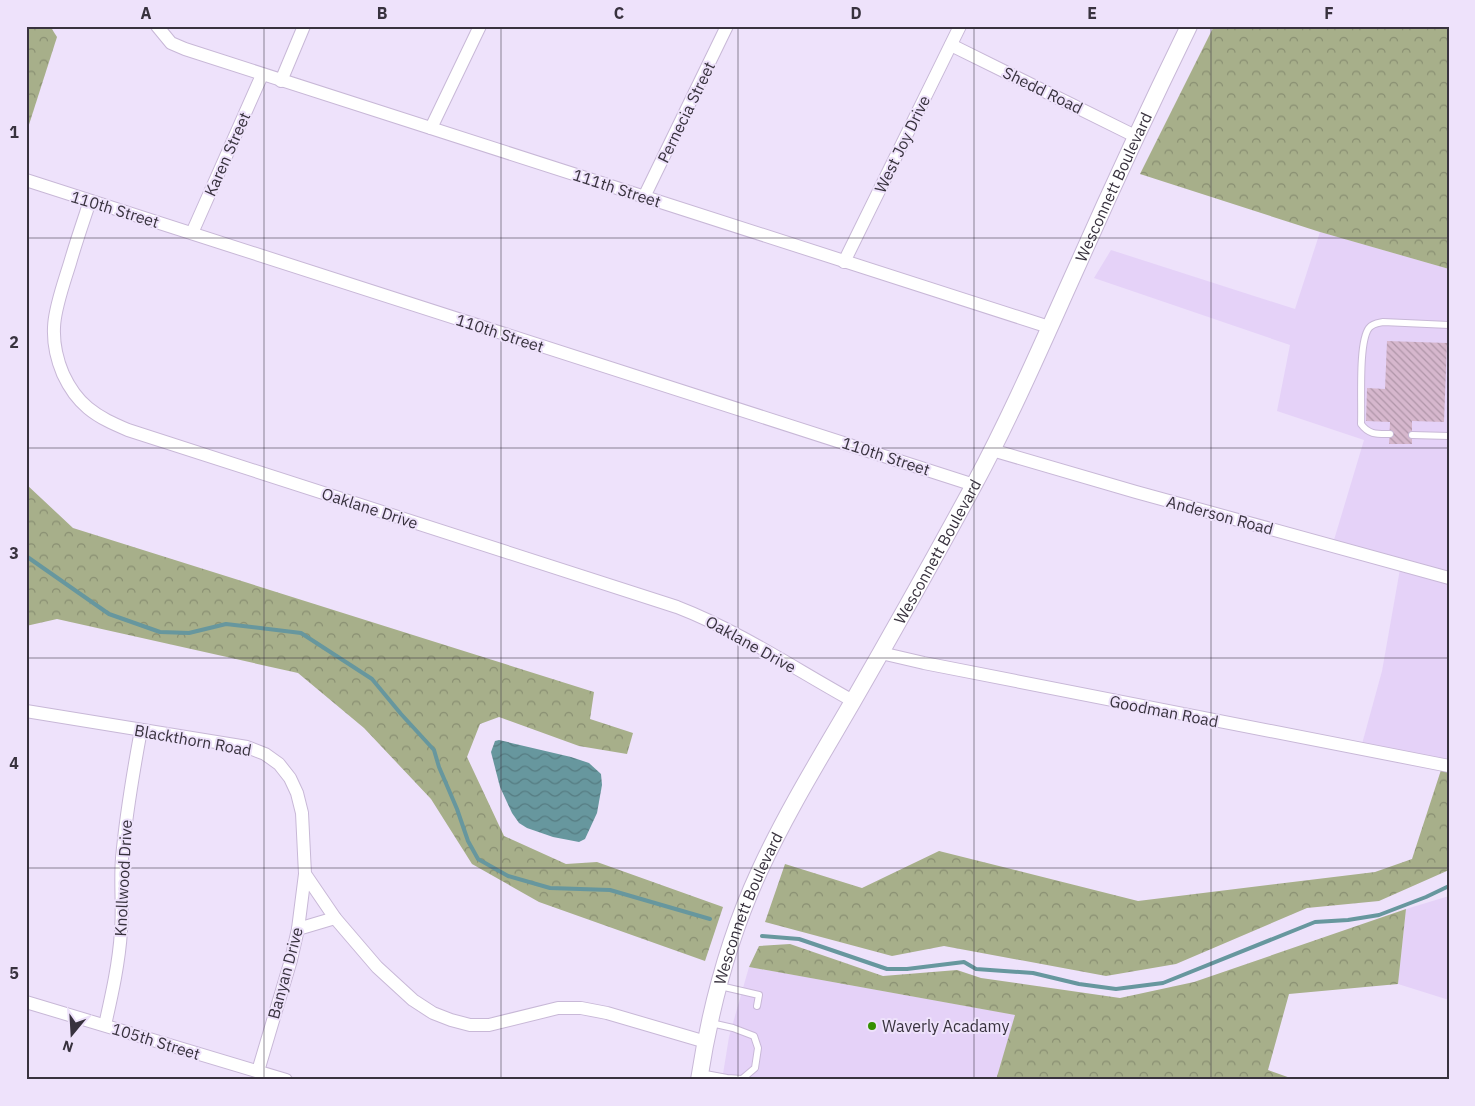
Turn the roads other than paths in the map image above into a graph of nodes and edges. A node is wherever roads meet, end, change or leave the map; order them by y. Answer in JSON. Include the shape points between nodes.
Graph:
{"nodes":[{"id":1,"x":157,"y":26,"type":"edge"},
{"id":2,"x":304,"y":26,"type":"edge"},
{"id":3,"x":480,"y":26,"type":"edge"},
{"id":4,"x":727,"y":26,"type":"edge"},
{"id":5,"x":960,"y":26,"type":"edge"},
{"id":6,"x":1189,"y":26,"type":"edge"},
{"id":7,"x":951,"y":45,"type":"junction"},
{"id":8,"x":262,"y":75,"type":"junction"},
{"id":9,"x":281,"y":80,"type":"junction"},
{"id":10,"x":431,"y":128,"type":"junction"},
{"id":11,"x":1135,"y":136,"type":"junction"},
{"id":12,"x":26,"y":180,"type":"edge"},
{"id":13,"x":644,"y":197,"type":"junction"},
{"id":14,"x":90,"y":201,"type":"junction"},
{"id":15,"x":192,"y":233,"type":"junction"},
{"id":16,"x":844,"y":262,"type":"junction"},
{"id":17,"x":1449,"y":324,"type":"edge"},
{"id":18,"x":1050,"y":327,"type":"junction"},
{"id":19,"x":1390,"y":434,"type":"dead end"},
{"id":20,"x":1412,"y":435,"type":"dead end"},
{"id":21,"x":1449,"y":436,"type":"edge"},
{"id":22,"x":992,"y":450,"type":"junction"},
{"id":23,"x":974,"y":485,"type":"junction"},
{"id":24,"x":1449,"y":578,"type":"edge"},
{"id":25,"x":881,"y":653,"type":"junction"},
{"id":26,"x":853,"y":701,"type":"junction"},
{"id":27,"x":26,"y":711,"type":"edge"},
{"id":28,"x":141,"y":730,"type":"junction"},
{"id":29,"x":1449,"y":766,"type":"edge"},
{"id":30,"x":305,"y":874,"type":"junction"},
{"id":31,"x":335,"y":918,"type":"junction"},
{"id":32,"x":298,"y":929,"type":"junction"},
{"id":33,"x":719,"y":986,"type":"junction"},
{"id":34,"x":26,"y":1002,"type":"edge"},
{"id":35,"x":757,"y":1006,"type":"dead end"},
{"id":36,"x":709,"y":1023,"type":"junction"},
{"id":37,"x":105,"y":1025,"type":"junction"},
{"id":38,"x":706,"y":1042,"type":"junction"},
{"id":39,"x":258,"y":1072,"type":"junction"},
{"id":40,"x":700,"y":1077,"type":"edge"},
{"id":41,"x":286,"y":1080,"type":"edge"}],
"edges":[{"from":1,"to":8,"type":"street","name":"111th Street","via":[[171,42],[185,49]]},
{"from":2,"to":9,"type":"street"},
{"from":3,"to":10,"type":"street"},
{"from":4,"to":13,"type":"street","name":"Pernecia Street"},
{"from":5,"to":7,"type":"street","name":"West Joy Drive"},
{"from":6,"to":11,"type":"street","name":"Wesconnett Boulevard"},
{"from":7,"to":11,"type":"street","name":"Shedd Road"},
{"from":7,"to":16,"type":"street","name":"West Joy Drive"},
{"from":8,"to":9,"type":"street","name":"111th Street"},
{"from":8,"to":15,"type":"street","name":"Karen Street"},
{"from":9,"to":10,"type":"street","name":"111th Street"},
{"from":10,"to":13,"type":"street","name":"111th Street"},
{"from":11,"to":18,"type":"street","name":"Wesconnett Boulevard"},
{"from":12,"to":14,"type":"street","name":"110th Street"},
{"from":13,"to":16,"type":"street","name":"111th Street"},
{"from":14,"to":15,"type":"street","name":"110th Street"},
{"from":14,"to":26,"type":"street","name":"Oaklane Drive","via":[[56,305],[54,344],[58,362],[75,394],[103,418],[128,430],[677,607],[732,632]]},
{"from":15,"to":23,"type":"street","name":"110th Street"},
{"from":16,"to":18,"type":"street","name":"111th Street"},
{"from":17,"to":19,"type":"lane","via":[[1383,322],[1368,329],[1362,361],[1362,424],[1374,434]]},
{"from":18,"to":22,"type":"street","name":"Wesconnett Boulevard"},
{"from":20,"to":21,"type":"lane"},
{"from":22,"to":23,"type":"street","name":"Wesconnett Boulevard"},
{"from":22,"to":24,"type":"street","name":"Anderson Road"},
{"from":23,"to":25,"type":"street","name":"Wesconnett Boulevard"},
{"from":25,"to":26,"type":"street","name":"Wesconnett Boulevard"},
{"from":25,"to":29,"type":"street","name":"Goodman Road"},
{"from":26,"to":33,"type":"street","name":"Wesconnett Boulevard","via":[[759,872]]},
{"from":27,"to":28,"type":"street","name":"Blackthorn Road"},
{"from":28,"to":30,"type":"street","name":"Blackthorn Road","via":[[247,747],[279,764],[290,778],[302,813]]},
{"from":28,"to":37,"type":"street","name":"Knollwood Drive","via":[[129,793],[122,860],[119,952]]},
{"from":30,"to":31,"type":"street"},
{"from":30,"to":32,"type":"street","name":"Banyan Drive"},
{"from":31,"to":32,"type":"street"},
{"from":31,"to":38,"type":"street","via":[[377,967],[413,1000],[451,1020],[489,1025],[558,1008],[581,1008]]},
{"from":32,"to":39,"type":"street","name":"Banyan Drive"},
{"from":33,"to":35,"type":"lane","via":[[759,995]]},
{"from":33,"to":36,"type":"street","name":"Wesconnett Boulevard"},
{"from":34,"to":37,"type":"street","name":"105th Street"},
{"from":36,"to":38,"type":"street","name":"Wesconnett Boulevard"},
{"from":36,"to":40,"type":"lane","via":[[754,1036],[758,1048],[755,1068],[742,1079]]},
{"from":37,"to":39,"type":"street","name":"105th Street"},
{"from":38,"to":40,"type":"street","name":"Wesconnett Boulevard"},
{"from":39,"to":41,"type":"street","name":"105th Street"}]}
